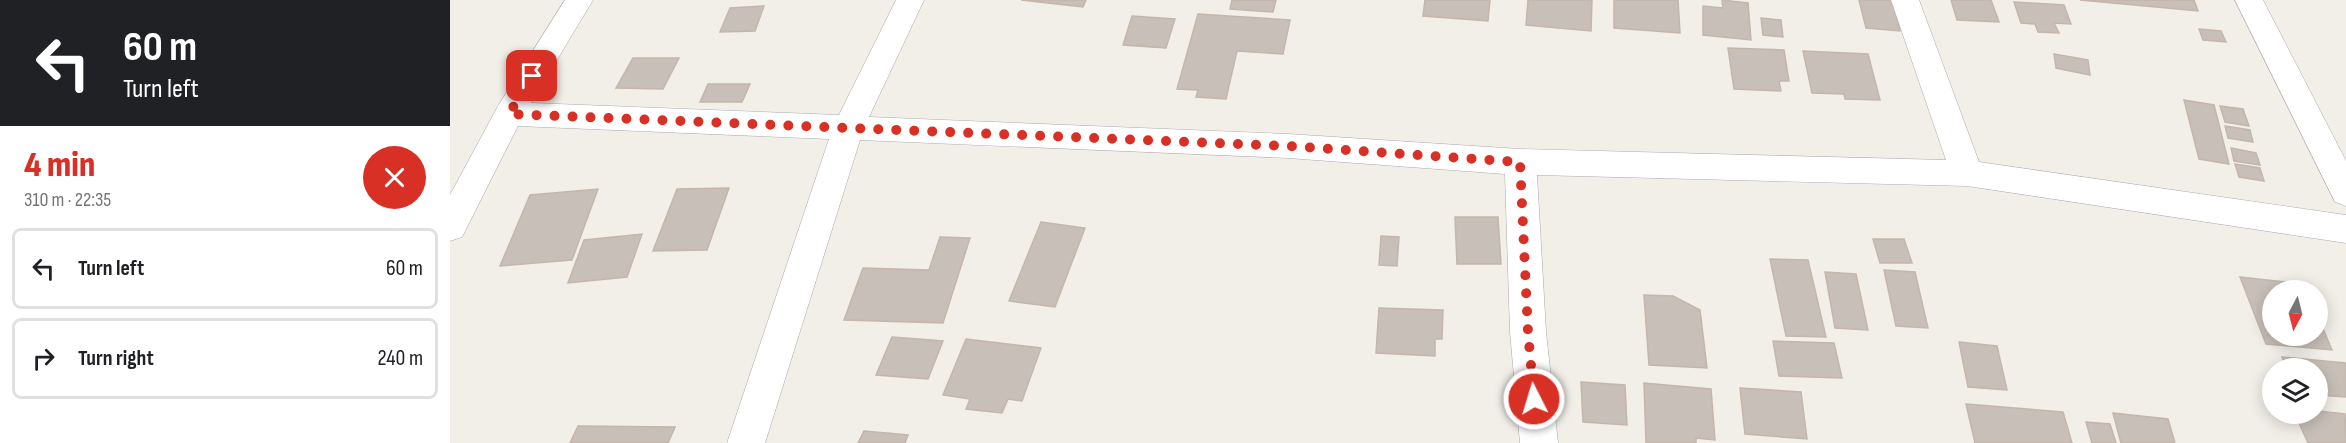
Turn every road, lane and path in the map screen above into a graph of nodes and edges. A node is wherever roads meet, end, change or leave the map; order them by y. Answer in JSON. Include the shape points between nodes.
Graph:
{"nodes":[{"id":1,"x":579,"y":0,"type":"edge"},
{"id":2,"x":910,"y":0,"type":"edge"},
{"id":3,"x":1905,"y":0,"type":"edge"},
{"id":4,"x":2249,"y":0,"type":"edge"},
{"id":5,"x":509,"y":114,"type":"junction"},
{"id":6,"x":848,"y":128,"type":"junction"},
{"id":7,"x":1520,"y":162,"type":"junction"},
{"id":8,"x":1967,"y":173,"type":"junction"},
{"id":9,"x":2346,"y":193,"type":"edge"},
{"id":10,"x":450,"y":227,"type":"edge"},
{"id":11,"x":2346,"y":229,"type":"edge"},
{"id":12,"x":746,"y":443,"type":"edge"},
{"id":13,"x":1539,"y":443,"type":"edge"}],
"edges":[{"from":1,"to":5,"type":"street"},
{"from":2,"to":6,"type":"street"},
{"from":3,"to":8,"type":"street"},
{"from":4,"to":9,"type":"street"},
{"from":5,"to":6,"type":"street"},
{"from":5,"to":10,"type":"street"},
{"from":6,"to":7,"type":"street","via":[[1288,146]]},
{"from":6,"to":12,"type":"street"},
{"from":7,"to":8,"type":"street"},
{"from":7,"to":13,"type":"street","via":[[1528,332]]},
{"from":8,"to":11,"type":"street"}]}
